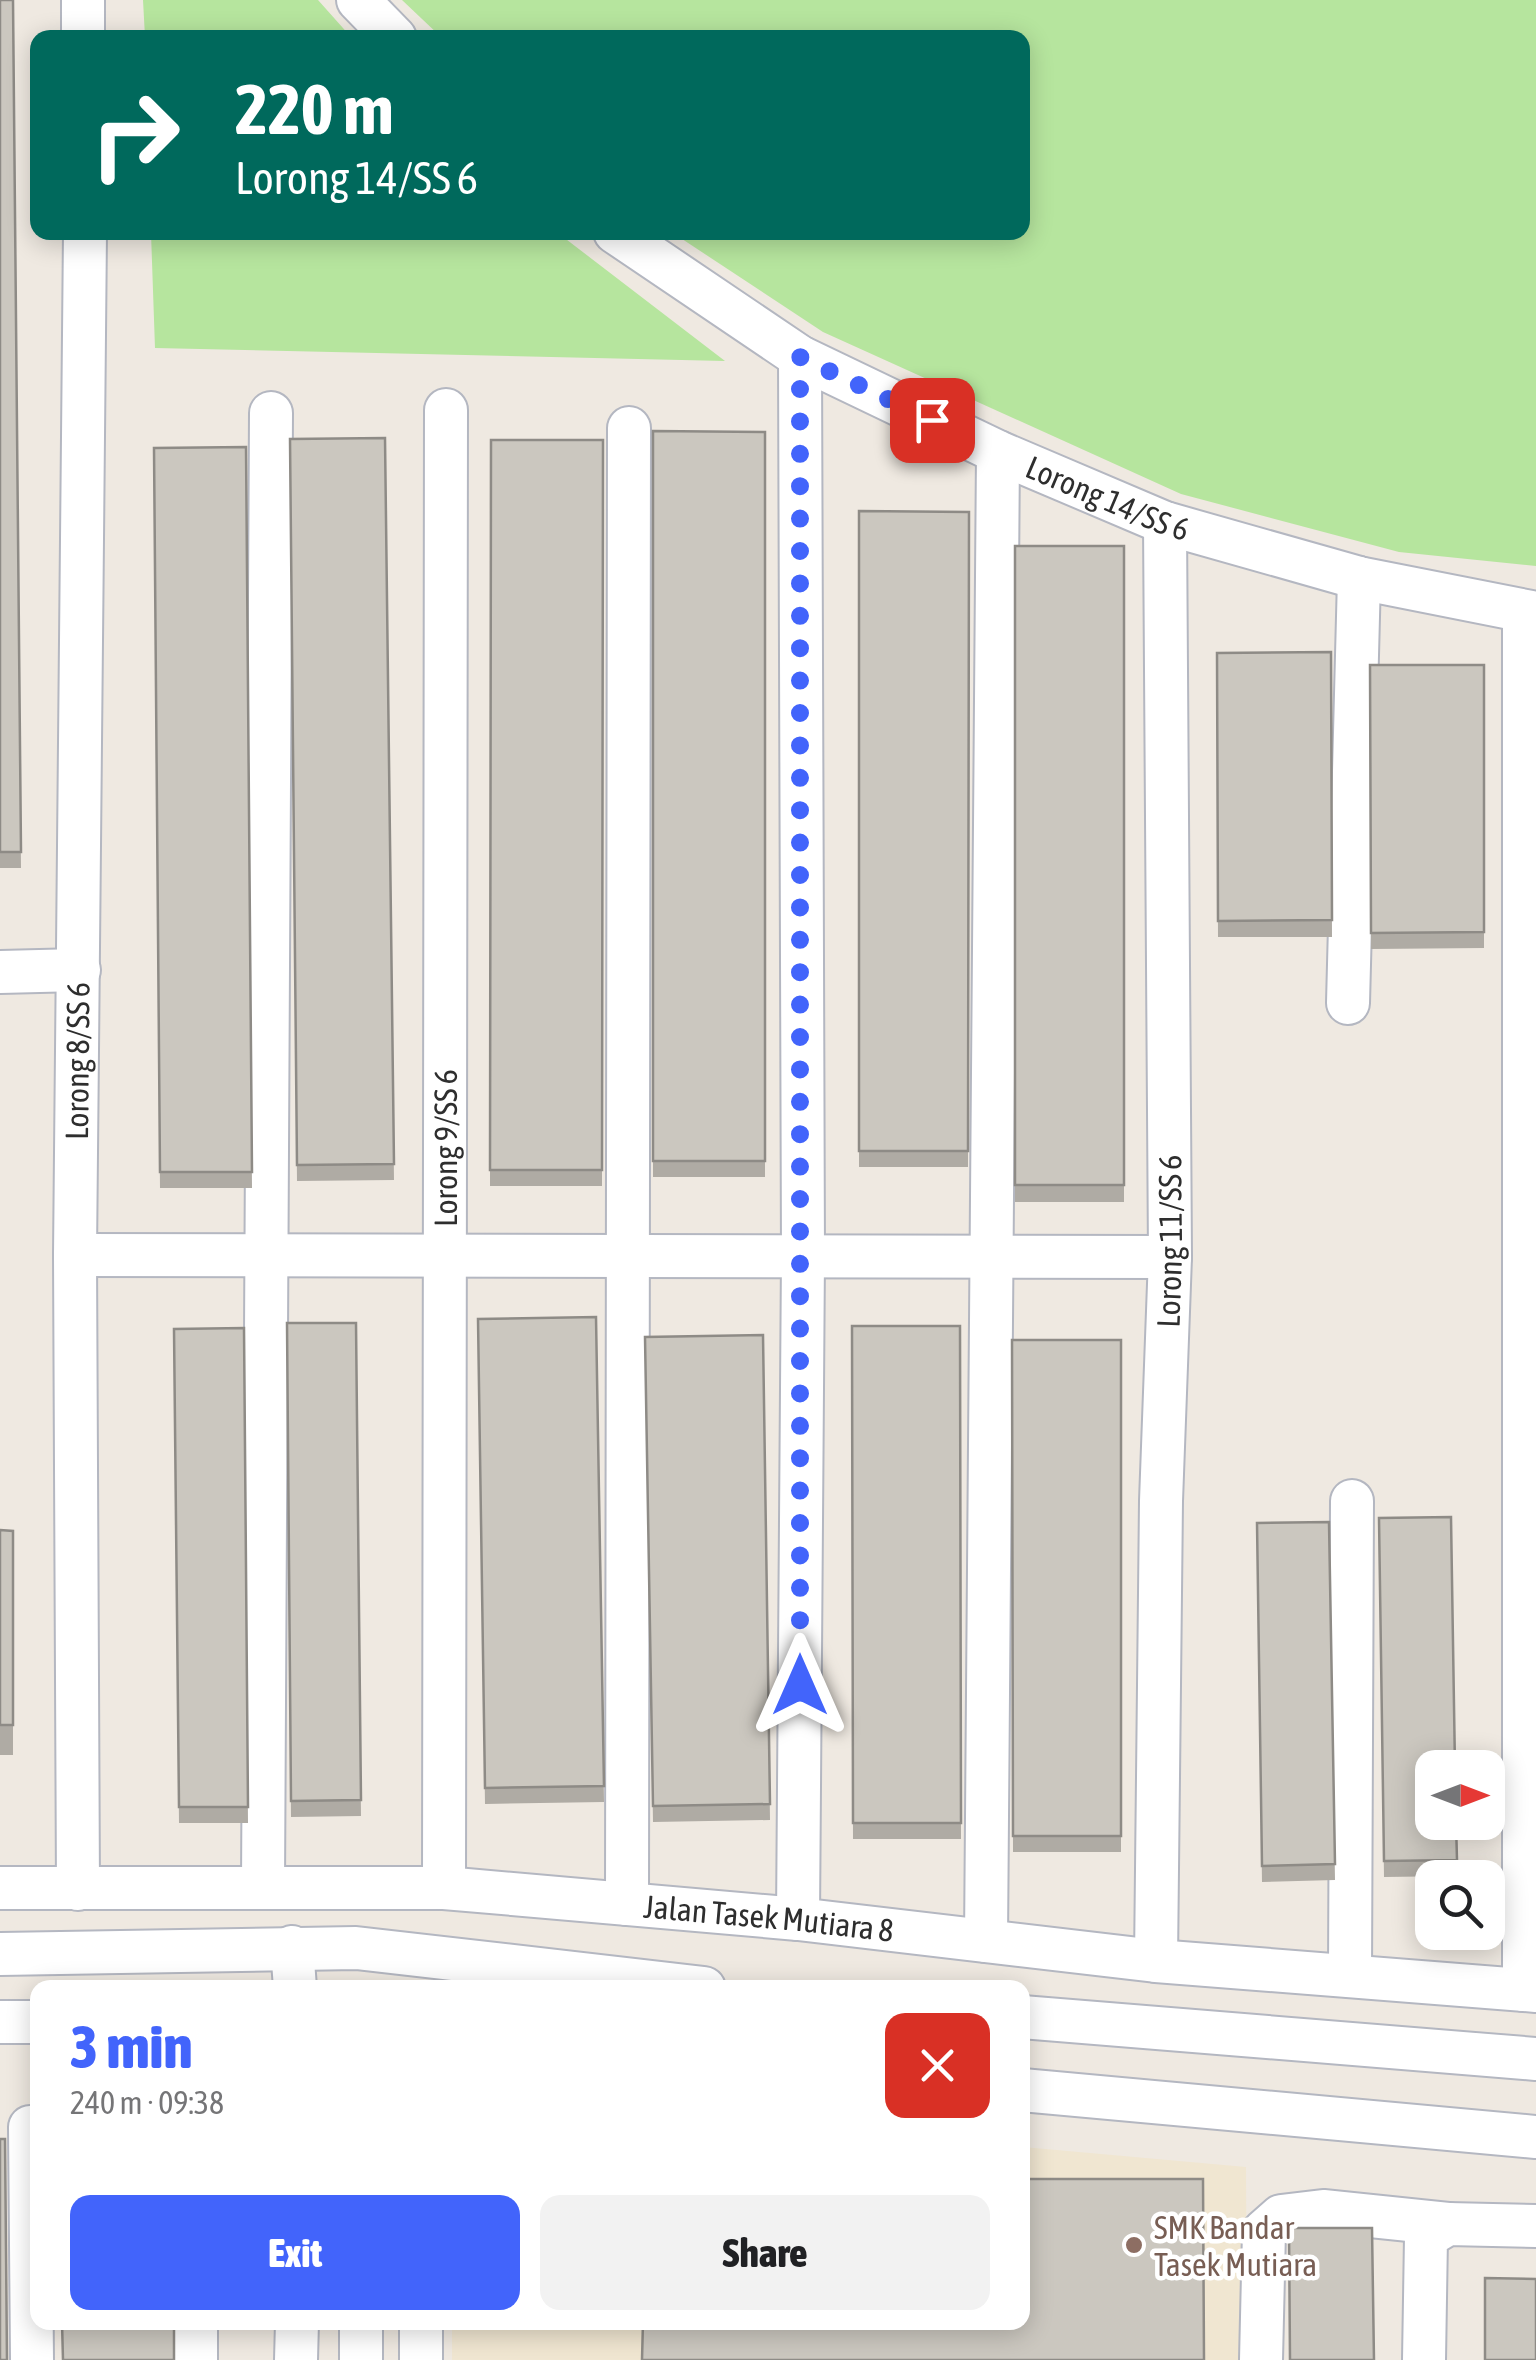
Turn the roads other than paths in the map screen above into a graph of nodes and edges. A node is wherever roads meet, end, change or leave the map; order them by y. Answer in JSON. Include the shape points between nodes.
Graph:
{"nodes":[{"id":1,"x":83,"y":0,"type":"edge"},
{"id":2,"x":358,"y":0,"type":"edge"},
{"id":3,"x":83,"y":30,"type":"edge"},
{"id":4,"x":387,"y":30,"type":"edge"},
{"id":5,"x":84,"y":240,"type":"edge"},
{"id":6,"x":627,"y":240,"type":"edge"},
{"id":7,"x":800,"y":357,"type":"junction"},
{"id":8,"x":446,"y":410,"type":"dead end"},
{"id":9,"x":270,"y":413,"type":"dead end"},
{"id":10,"x":629,"y":428,"type":"dead end"},
{"id":11,"x":998,"y":452,"type":"junction"},
{"id":12,"x":1165,"y":523,"type":"junction"},
{"id":13,"x":1360,"y":578,"type":"junction"},
{"id":14,"x":1530,"y":612,"type":"edge"},
{"id":15,"x":80,"y":970,"type":"junction"},
{"id":16,"x":0,"y":972,"type":"edge"},
{"id":17,"x":1348,"y":1003,"type":"dead end"},
{"id":18,"x":75,"y":1255,"type":"junction"},
{"id":19,"x":265,"y":1256,"type":"junction"},
{"id":20,"x":448,"y":1256,"type":"junction"},
{"id":21,"x":624,"y":1256,"type":"junction"},
{"id":22,"x":803,"y":1256,"type":"junction"},
{"id":23,"x":989,"y":1256,"type":"junction"},
{"id":24,"x":1170,"y":1257,"type":"junction"},
{"id":25,"x":1530,"y":1257,"type":"edge"},
{"id":26,"x":1352,"y":1501,"type":"dead end"},
{"id":27,"x":263,"y":1886,"type":"junction"},
{"id":28,"x":0,"y":1888,"type":"edge"},
{"id":29,"x":444,"y":1888,"type":"junction"},
{"id":30,"x":78,"y":1889,"type":"junction"},
{"id":31,"x":627,"y":1904,"type":"junction"},
{"id":32,"x":798,"y":1919,"type":"junction"},
{"id":33,"x":986,"y":1941,"type":"junction"},
{"id":34,"x":0,"y":1954,"type":"edge"},
{"id":35,"x":1156,"y":1961,"type":"junction"},
{"id":36,"x":294,"y":1967,"type":"edge"},
{"id":37,"x":357,"y":1968,"type":"edge"},
{"id":38,"x":1350,"y":1976,"type":"junction"},
{"id":39,"x":565,"y":1980,"type":"edge"},
{"id":40,"x":1530,"y":1991,"type":"edge"},
{"id":41,"x":1030,"y":2019,"type":"edge"},
{"id":42,"x":0,"y":2022,"type":"edge"},
{"id":43,"x":30,"y":2022,"type":"edge"},
{"id":44,"x":1536,"y":2058,"type":"edge"},
{"id":45,"x":1030,"y":2091,"type":"edge"},
{"id":46,"x":23,"y":2127,"type":"edge"},
{"id":47,"x":1536,"y":2137,"type":"edge"},
{"id":48,"x":1448,"y":2224,"type":"junction"},
{"id":49,"x":1536,"y":2226,"type":"edge"},
{"id":50,"x":30,"y":2308,"type":"edge"},
{"id":51,"x":31,"y":2330,"type":"edge"},
{"id":52,"x":196,"y":2330,"type":"edge"},
{"id":53,"x":297,"y":2330,"type":"edge"},
{"id":54,"x":361,"y":2330,"type":"edge"},
{"id":55,"x":421,"y":2330,"type":"edge"},
{"id":56,"x":32,"y":2360,"type":"edge"},
{"id":57,"x":196,"y":2360,"type":"edge"},
{"id":58,"x":296,"y":2360,"type":"edge"},
{"id":59,"x":361,"y":2360,"type":"edge"},
{"id":60,"x":421,"y":2360,"type":"edge"},
{"id":61,"x":1261,"y":2360,"type":"edge"},
{"id":62,"x":1424,"y":2360,"type":"edge"}],
"edges":[{"from":1,"to":3,"type":"street"},
{"from":2,"to":4,"type":"street"},
{"from":5,"to":15,"type":"street","name":"Lorong 8/SS 6"},
{"from":6,"to":7,"type":"street","name":"Lorong 14/SS 6"},
{"from":7,"to":11,"type":"street","name":"Lorong 14/SS 6"},
{"from":7,"to":22,"type":"street"},
{"from":8,"to":20,"type":"street","name":"Lorong 9/SS 6"},
{"from":9,"to":19,"type":"street"},
{"from":10,"to":21,"type":"street"},
{"from":11,"to":12,"type":"street","name":"Lorong 14/SS 6"},
{"from":11,"to":23,"type":"street"},
{"from":12,"to":13,"type":"street","name":"Lorong 14/SS 6"},
{"from":12,"to":24,"type":"street","name":"Lorong 11/SS 6"},
{"from":13,"to":14,"type":"street","name":"Lorong 14/SS 6"},
{"from":13,"to":17,"type":"street"},
{"from":14,"to":25,"type":"street"},
{"from":15,"to":16,"type":"street"},
{"from":15,"to":18,"type":"street","name":"Lorong 8/SS 6"},
{"from":18,"to":19,"type":"street"},
{"from":18,"to":30,"type":"street","name":"Lorong 8/SS 6"},
{"from":19,"to":20,"type":"street"},
{"from":19,"to":27,"type":"street"},
{"from":20,"to":21,"type":"street"},
{"from":20,"to":29,"type":"street","name":"Lorong 9/SS 6"},
{"from":21,"to":22,"type":"street"},
{"from":21,"to":31,"type":"street"},
{"from":22,"to":23,"type":"street"},
{"from":22,"to":32,"type":"street"},
{"from":23,"to":24,"type":"street"},
{"from":23,"to":33,"type":"street"},
{"from":24,"to":35,"type":"street","name":"Lorong 11/SS 6"},
{"from":25,"to":40,"type":"street"},
{"from":26,"to":38,"type":"street"},
{"from":27,"to":29,"type":"street","name":"Jalan Tasek Mutiara 8"},
{"from":27,"to":30,"type":"street","name":"Jalan Tasek Mutiara 8"},
{"from":28,"to":30,"type":"street","name":"Jalan Tasek Mutiara 8"},
{"from":29,"to":31,"type":"street","name":"Jalan Tasek Mutiara 8"},
{"from":31,"to":32,"type":"street","name":"Jalan Tasek Mutiara 8"},
{"from":32,"to":33,"type":"street","name":"Jalan Tasek Mutiara 8"},
{"from":33,"to":35,"type":"street","name":"Jalan Tasek Mutiara 8"},
{"from":34,"to":36,"type":"street"},
{"from":35,"to":38,"type":"street","name":"Jalan Tasek Mutiara 8"},
{"from":36,"to":37,"type":"street"},
{"from":37,"to":39,"type":"street"},
{"from":38,"to":40,"type":"street","name":"Jalan Tasek Mutiara 8"},
{"from":41,"to":44,"type":"street"},
{"from":42,"to":43,"type":"street"},
{"from":45,"to":47,"type":"street"},
{"from":46,"to":50,"type":"street"},
{"from":48,"to":49,"type":"street"},
{"from":48,"to":61,"type":"street","via":[[1323,2211],[1281,2216],[1264,2232]]},
{"from":48,"to":62,"type":"street","via":[[1426,2237]]},
{"from":51,"to":56,"type":"street"},
{"from":52,"to":57,"type":"street"},
{"from":53,"to":58,"type":"street"},
{"from":54,"to":59,"type":"street"},
{"from":55,"to":60,"type":"street"}]}
